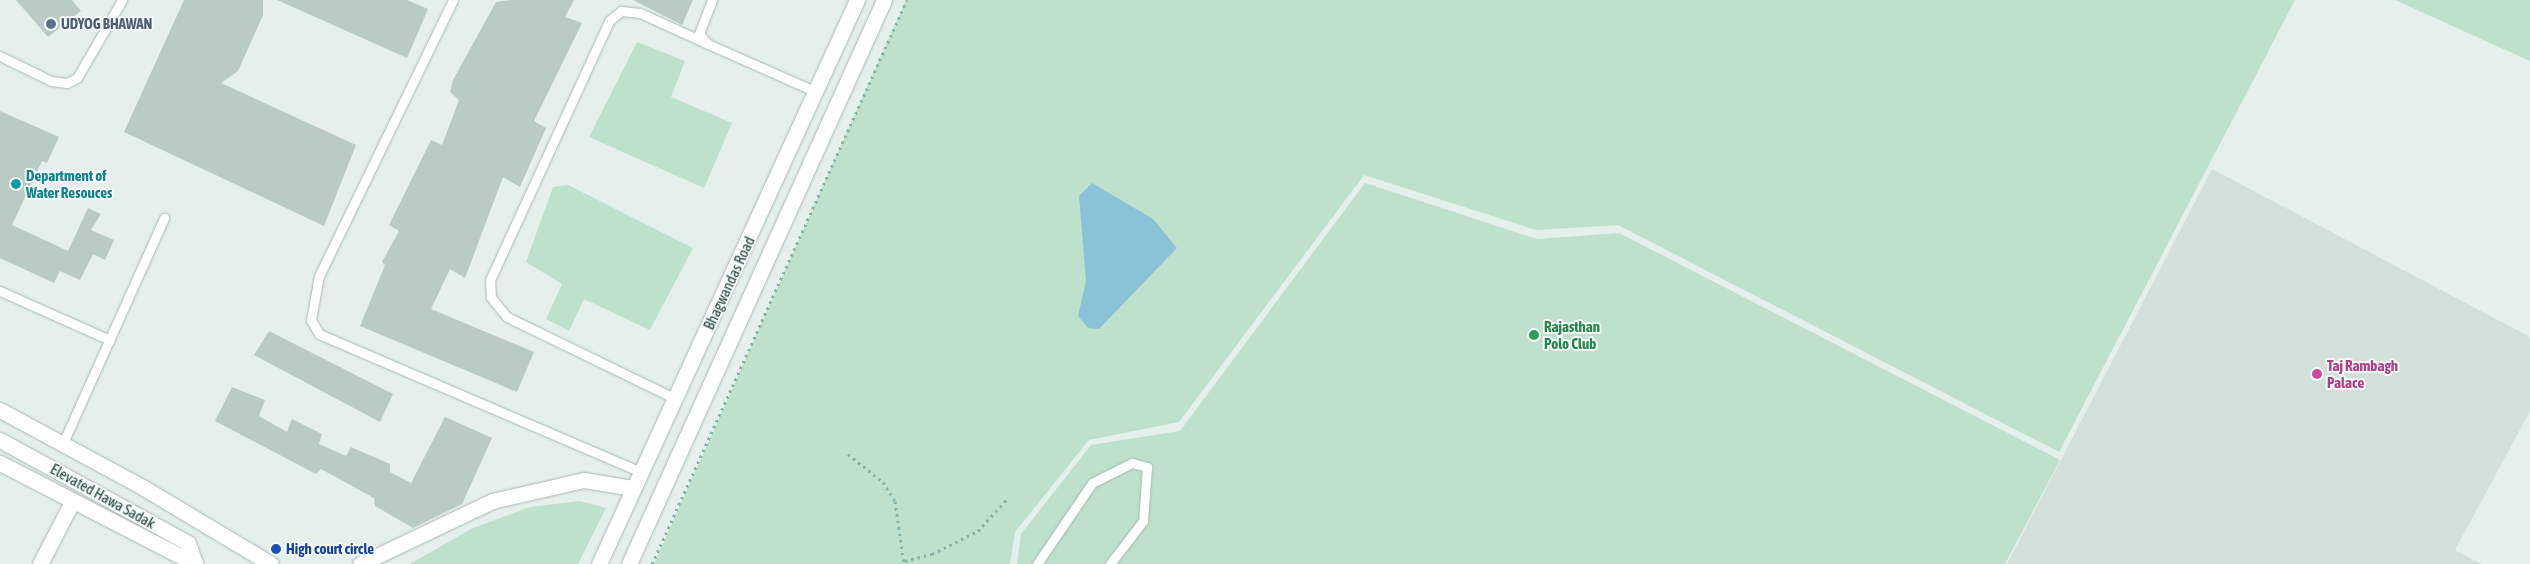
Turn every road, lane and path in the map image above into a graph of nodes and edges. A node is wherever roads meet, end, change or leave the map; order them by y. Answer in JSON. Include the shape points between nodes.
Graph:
{"nodes":[{"id":1,"x":122,"y":0,"type":"edge"},
{"id":2,"x":453,"y":0,"type":"edge"},
{"id":3,"x":712,"y":0,"type":"edge"},
{"id":4,"x":857,"y":0,"type":"edge"},
{"id":5,"x":884,"y":0,"type":"edge"},
{"id":6,"x":908,"y":0,"type":"edge"},
{"id":7,"x":708,"y":44,"type":"junction"},
{"id":8,"x":0,"y":56,"type":"edge"},
{"id":9,"x":817,"y":92,"type":"junction"},
{"id":10,"x":164,"y":218,"type":"dead end"},
{"id":11,"x":0,"y":291,"type":"edge"},
{"id":12,"x":110,"y":340,"type":"junction"},
{"id":13,"x":676,"y":399,"type":"junction"},
{"id":14,"x":0,"y":410,"type":"edge"},
{"id":15,"x":0,"y":440,"type":"edge"},
{"id":16,"x":63,"y":443,"type":"junction"},
{"id":17,"x":848,"y":454,"type":"dead end"},
{"id":18,"x":0,"y":463,"type":"edge"},
{"id":19,"x":641,"y":472,"type":"junction"},
{"id":20,"x":634,"y":488,"type":"junction"},
{"id":21,"x":1006,"y":499,"type":"dead end"},
{"id":22,"x":72,"y":502,"type":"junction"},
{"id":23,"x":904,"y":563,"type":"edge"},
{"id":24,"x":40,"y":564,"type":"edge"},
{"id":25,"x":196,"y":564,"type":"edge"},
{"id":26,"x":271,"y":564,"type":"edge"},
{"id":27,"x":360,"y":564,"type":"edge"},
{"id":28,"x":599,"y":564,"type":"edge"},
{"id":29,"x":629,"y":564,"type":"edge"},
{"id":30,"x":652,"y":564,"type":"edge"},
{"id":31,"x":1037,"y":564,"type":"edge"},
{"id":32,"x":1110,"y":564,"type":"edge"}],
"edges":[{"from":1,"to":8,"type":"lane","via":[[77,78],[66,83],[51,81]]},
{"from":2,"to":19,"type":"lane","via":[[318,276],[311,320],[319,334]]},
{"from":3,"to":7,"type":"lane","via":[[699,34]]},
{"from":4,"to":9,"type":"street","name":"Bhagwandas Road"},
{"from":5,"to":29,"type":"street","name":"Bhagwandas Road"},
{"from":6,"to":30,"type":"path"},
{"from":7,"to":9,"type":"lane"},
{"from":7,"to":13,"type":"lane","via":[[640,13],[621,11],[609,21],[490,280],[491,296],[507,317]]},
{"from":9,"to":13,"type":"street","name":"Bhagwandas Road"},
{"from":10,"to":12,"type":"lane"},
{"from":11,"to":12,"type":"lane"},
{"from":12,"to":16,"type":"lane"},
{"from":13,"to":19,"type":"street","name":"Bhagwandas Road"},
{"from":14,"to":16,"type":"street"},
{"from":15,"to":25,"type":"street","name":"Elevated Hawa Sadak","via":[[188,543]]},
{"from":16,"to":26,"type":"street"},
{"from":17,"to":23,"type":"path","via":[[883,482],[895,501]]},
{"from":18,"to":22,"type":"street"},
{"from":19,"to":20,"type":"street","name":"Bhagwandas Road"},
{"from":20,"to":27,"type":"street","via":[[584,480],[492,501]]},
{"from":20,"to":28,"type":"street","name":"Bhagwandas Road"},
{"from":21,"to":23,"type":"path","via":[[978,530],[932,554]]},
{"from":22,"to":24,"type":"street"},
{"from":22,"to":25,"type":"street"},
{"from":31,"to":32,"type":"lane","via":[[1092,483],[1132,463],[1147,466],[1143,521]]}]}
